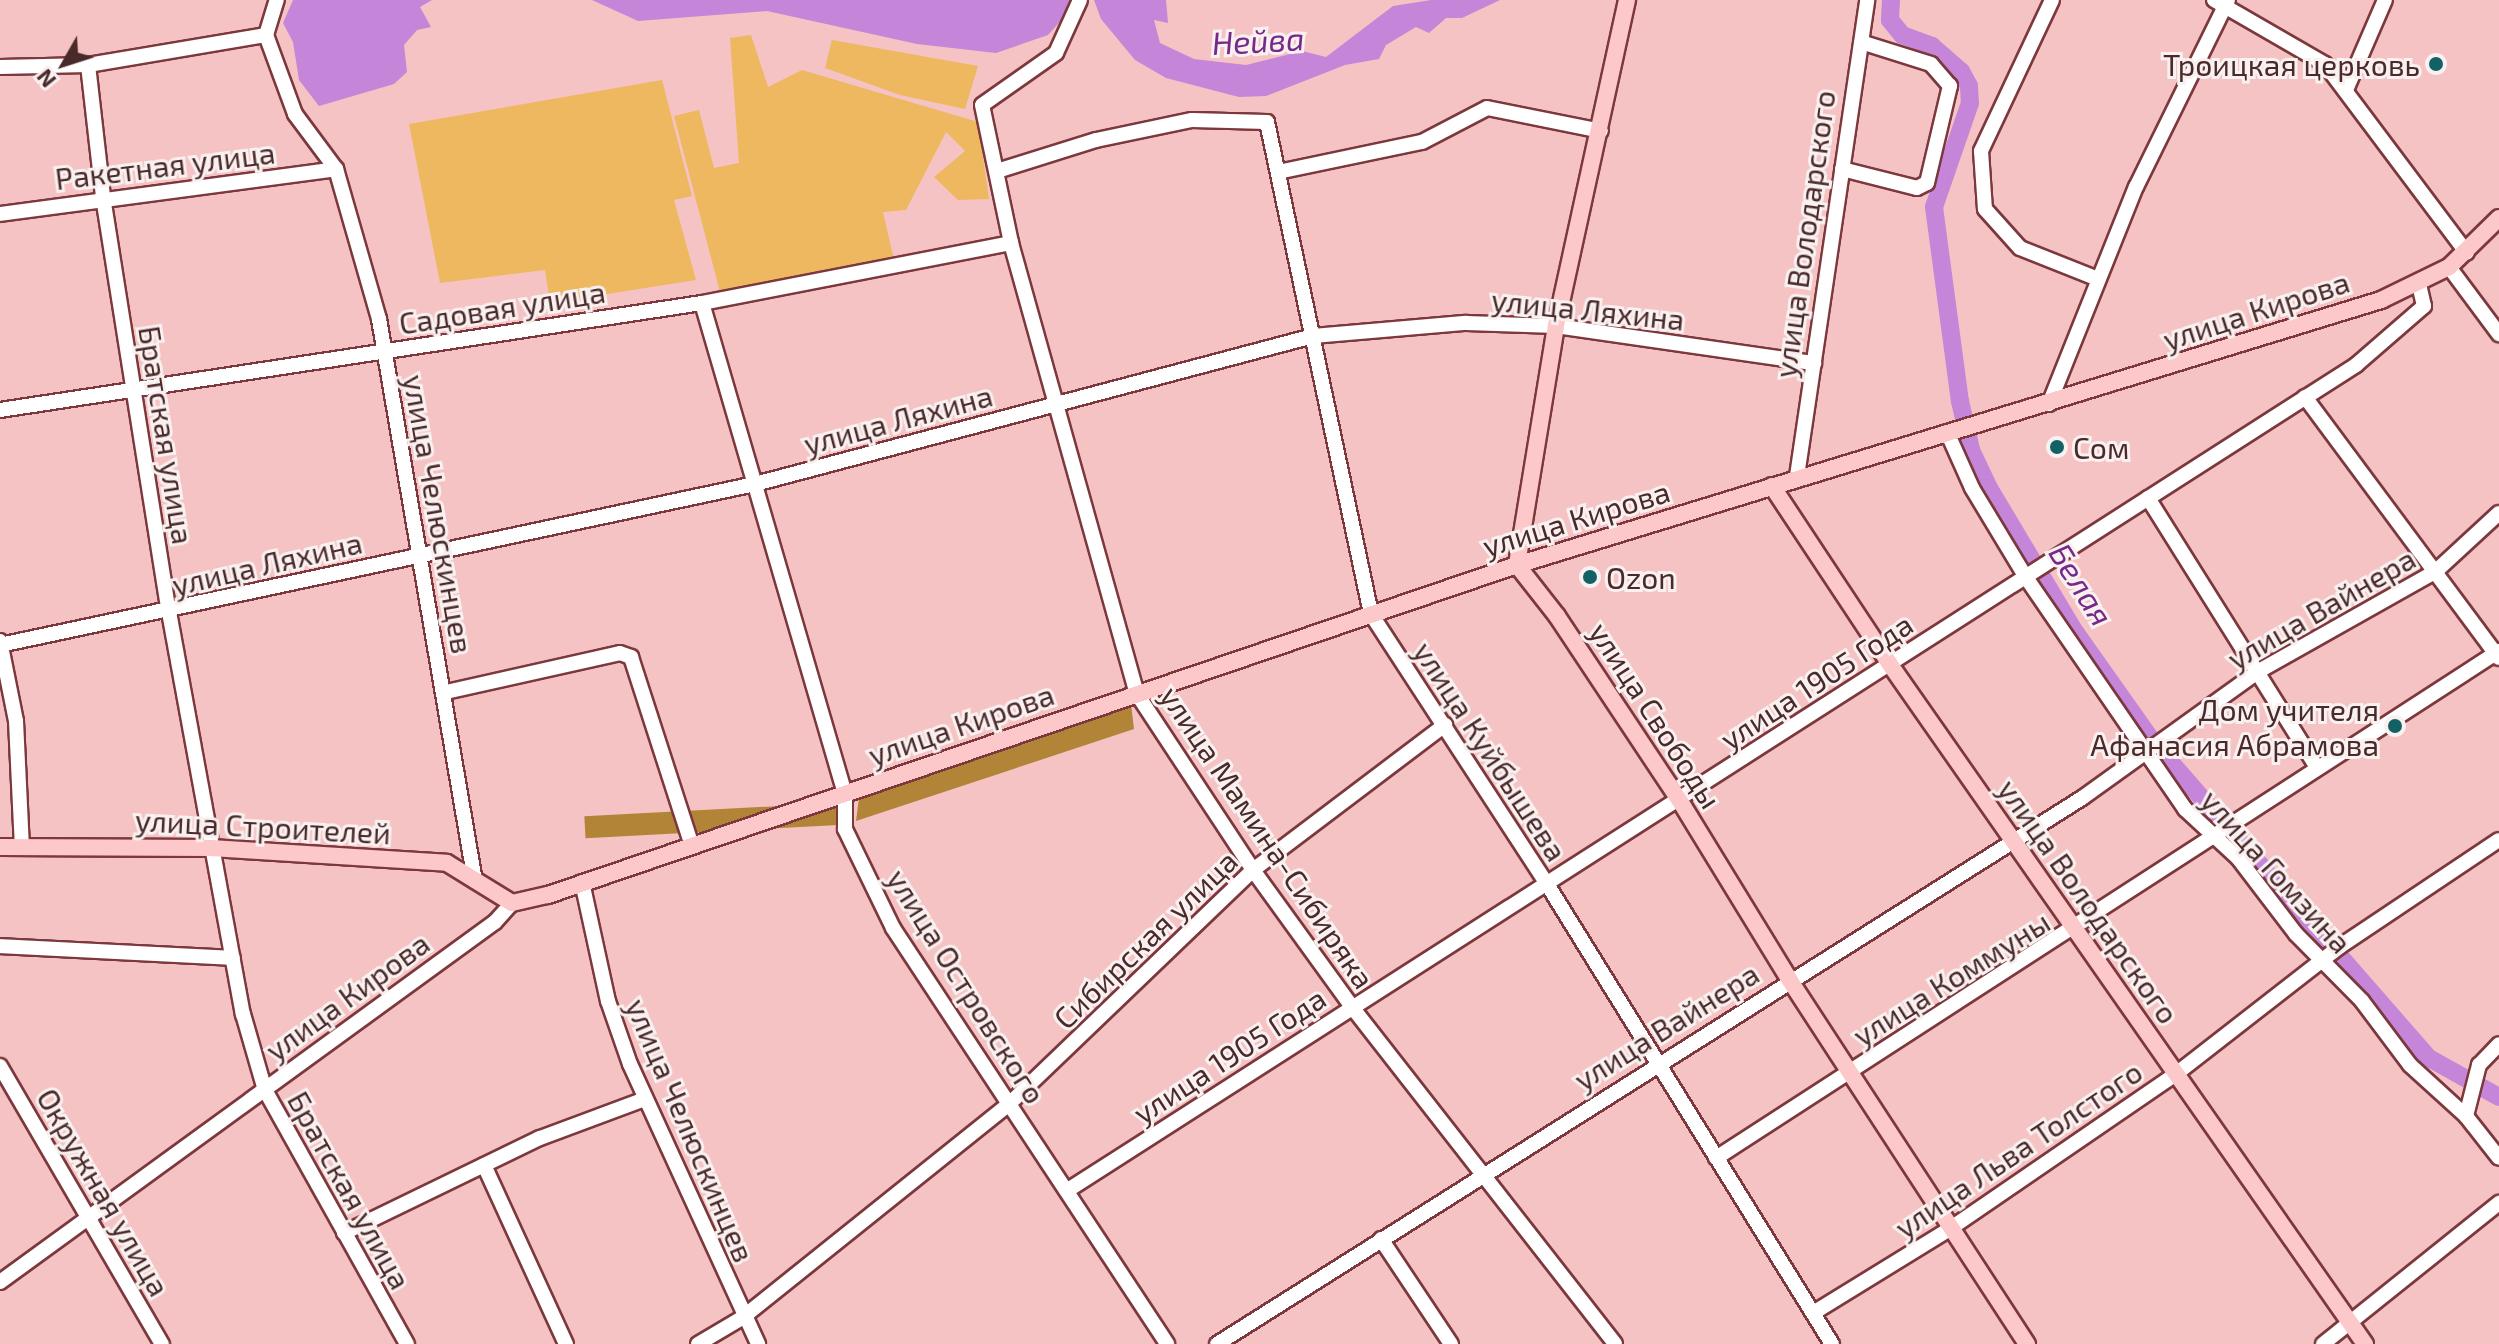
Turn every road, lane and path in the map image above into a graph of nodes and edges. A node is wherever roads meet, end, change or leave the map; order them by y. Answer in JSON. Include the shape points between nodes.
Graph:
{"nodes":[{"id":1,"x":277,"y":0,"type":"edge"},
{"id":2,"x":1080,"y":0,"type":"edge"},
{"id":3,"x":1627,"y":0,"type":"edge"},
{"id":4,"x":1867,"y":0,"type":"edge"},
{"id":5,"x":2052,"y":0,"type":"edge"},
{"id":6,"x":2385,"y":0,"type":"edge"},
{"id":7,"x":2222,"y":2,"type":"edge"},
{"id":8,"x":266,"y":35,"type":"junction"},
{"id":9,"x":1861,"y":42,"type":"junction"},
{"id":10,"x":88,"y":65,"type":"junction"},
{"id":11,"x":0,"y":67,"type":"edge"},
{"id":12,"x":2346,"y":90,"type":"junction"},
{"id":13,"x":1601,"y":131,"type":"junction"},
{"id":14,"x":336,"y":169,"type":"junction"},
{"id":15,"x":1842,"y":169,"type":"junction"},
{"id":16,"x":997,"y":171,"type":"junction"},
{"id":17,"x":1278,"y":172,"type":"junction"},
{"id":18,"x":103,"y":197,"type":"junction"},
{"id":19,"x":0,"y":214,"type":"edge"},
{"id":20,"x":2499,"y":218,"type":"edge"},
{"id":21,"x":1011,"y":243,"type":"junction"},
{"id":22,"x":2467,"y":253,"type":"junction"},
{"id":23,"x":2449,"y":267,"type":"junction"},
{"id":24,"x":2098,"y":279,"type":"junction"},
{"id":25,"x":2419,"y":284,"type":"junction"},
{"id":26,"x":702,"y":303,"type":"junction"},
{"id":27,"x":1556,"y":326,"type":"junction"},
{"id":28,"x":2499,"y":334,"type":"edge"},
{"id":29,"x":1313,"y":336,"type":"junction"},
{"id":30,"x":382,"y":352,"type":"junction"},
{"id":31,"x":1814,"y":363,"type":"junction"},
{"id":32,"x":133,"y":391,"type":"junction"},
{"id":33,"x":2305,"y":397,"type":"junction"},
{"id":34,"x":2049,"y":404,"type":"junction"},
{"id":35,"x":1058,"y":405,"type":"junction"},
{"id":36,"x":0,"y":410,"type":"edge"},
{"id":37,"x":1939,"y":434,"type":"junction"},
{"id":38,"x":1797,"y":476,"type":"junction"},
{"id":39,"x":755,"y":484,"type":"junction"},
{"id":40,"x":1772,"y":486,"type":"junction"},
{"id":41,"x":2148,"y":498,"type":"junction"},
{"id":42,"x":2499,"y":513,"type":"edge"},
{"id":43,"x":418,"y":556,"type":"junction"},
{"id":44,"x":1517,"y":565,"type":"junction"},
{"id":45,"x":2435,"y":572,"type":"junction"},
{"id":46,"x":2025,"y":576,"type":"junction"},
{"id":47,"x":169,"y":612,"type":"junction"},
{"id":48,"x":1371,"y":614,"type":"junction"},
{"id":49,"x":0,"y":644,"type":"edge"},
{"id":50,"x":2498,"y":654,"type":"edge"},
{"id":51,"x":1889,"y":663,"type":"junction"},
{"id":52,"x":2259,"y":671,"type":"junction"},
{"id":53,"x":446,"y":692,"type":"junction"},
{"id":54,"x":1137,"y":694,"type":"junction"},
{"id":55,"x":1445,"y":725,"type":"junction"},
{"id":56,"x":2144,"y":752,"type":"junction"},
{"id":57,"x":2316,"y":766,"type":"junction"},
{"id":58,"x":845,"y":794,"type":"junction"},
{"id":59,"x":1680,"y":801,"type":"junction"},
{"id":60,"x":2211,"y":837,"type":"junction"},
{"id":61,"x":2499,"y":840,"type":"edge"},
{"id":62,"x":2012,"y":841,"type":"junction"},
{"id":63,"x":692,"y":846,"type":"junction"},
{"id":64,"x":0,"y":847,"type":"edge"},
{"id":65,"x":22,"y":847,"type":"junction"},
{"id":66,"x":211,"y":848,"type":"junction"},
{"id":67,"x":1253,"y":870,"type":"junction"},
{"id":68,"x":475,"y":881,"type":"junction"},
{"id":69,"x":582,"y":882,"type":"junction"},
{"id":70,"x":1547,"y":884,"type":"junction"},
{"id":71,"x":512,"y":903,"type":"junction"},
{"id":72,"x":2075,"y":930,"type":"junction"},
{"id":73,"x":0,"y":946,"type":"edge"},
{"id":74,"x":233,"y":958,"type":"junction"},
{"id":75,"x":2322,"y":961,"type":"junction"},
{"id":76,"x":1789,"y":979,"type":"junction"},
{"id":77,"x":1352,"y":1007,"type":"junction"},
{"id":78,"x":2499,"y":1044,"type":"edge"},
{"id":79,"x":1657,"y":1064,"type":"junction"},
{"id":80,"x":0,"y":1066,"type":"edge"},
{"id":81,"x":1851,"y":1072,"type":"junction"},
{"id":82,"x":2176,"y":1074,"type":"junction"},
{"id":83,"x":265,"y":1090,"type":"junction"},
{"id":84,"x":645,"y":1099,"type":"junction"},
{"id":85,"x":1008,"y":1105,"type":"junction"},
{"id":86,"x":2466,"y":1116,"type":"junction"},
{"id":87,"x":1716,"y":1158,"type":"junction"},
{"id":88,"x":2499,"y":1158,"type":"edge"},
{"id":89,"x":484,"y":1165,"type":"junction"},
{"id":90,"x":1484,"y":1171,"type":"junction"},
{"id":91,"x":1068,"y":1190,"type":"junction"},
{"id":92,"x":2499,"y":1203,"type":"edge"},
{"id":93,"x":89,"y":1217,"type":"junction"},
{"id":94,"x":1951,"y":1228,"type":"junction"},
{"id":95,"x":344,"y":1233,"type":"junction"},
{"id":96,"x":1381,"y":1239,"type":"junction"},
{"id":97,"x":0,"y":1282,"type":"edge"},
{"id":98,"x":1813,"y":1313,"type":"junction"},
{"id":99,"x":742,"y":1318,"type":"junction"},
{"id":100,"x":2351,"y":1324,"type":"junction"},
{"id":101,"x":162,"y":1344,"type":"edge"},
{"id":102,"x":407,"y":1344,"type":"edge"},
{"id":103,"x":566,"y":1344,"type":"edge"},
{"id":104,"x":698,"y":1344,"type":"edge"},
{"id":105,"x":758,"y":1344,"type":"edge"},
{"id":106,"x":1167,"y":1344,"type":"edge"},
{"id":107,"x":1217,"y":1344,"type":"edge"},
{"id":108,"x":1451,"y":1344,"type":"edge"},
{"id":109,"x":1615,"y":1344,"type":"edge"},
{"id":110,"x":1832,"y":1344,"type":"edge"},
{"id":111,"x":2027,"y":1344,"type":"edge"},
{"id":112,"x":2323,"y":1344,"type":"edge"},
{"id":113,"x":2365,"y":1344,"type":"edge"}],
"edges":[{"from":1,"to":8,"type":"street"},
{"from":2,"to":16,"type":"street","name":"улица Мамина-Сибиряка","via":[[1056,53],[982,105]]},
{"from":3,"to":13,"type":"main road"},
{"from":4,"to":9,"type":"street","name":"улица Володарского"},
{"from":5,"to":24,"type":"street","via":[[1981,151],[1985,209],[2020,248]]},
{"from":6,"to":12,"type":"street"},
{"from":7,"to":12,"type":"street","via":[[2325,64]]},
{"from":7,"to":24,"type":"street"},
{"from":8,"to":10,"type":"street"},
{"from":8,"to":14,"type":"street","name":"улица Челюскинцев","via":[[295,114]]},
{"from":9,"to":15,"type":"street","name":"улица Володарского"},
{"from":9,"to":15,"type":"street","via":[[1931,64],[1950,86],[1927,183],[1917,188]]},
{"from":10,"to":11,"type":"street"},
{"from":10,"to":18,"type":"street","name":"Братская улица"},
{"from":12,"to":22,"type":"street"},
{"from":13,"to":17,"type":"street","via":[[1487,108],[1422,142]]},
{"from":13,"to":27,"type":"main road"},
{"from":14,"to":18,"type":"street","name":"Ракетная улица"},
{"from":14,"to":30,"type":"street","name":"улица Челюскинцев","via":[[379,319]]},
{"from":15,"to":31,"type":"street","name":"улица Володарского"},
{"from":16,"to":17,"type":"street","name":"улица Куйбышева","via":[[1096,140],[1192,120],[1267,122]]},
{"from":16,"to":21,"type":"street","name":"улица Мамина-Сибиряка"},
{"from":17,"to":29,"type":"street","name":"улица Куйбышева"},
{"from":18,"to":19,"type":"street","name":"Ракетная улица"},
{"from":18,"to":32,"type":"street","name":"Братская улица"},
{"from":20,"to":22,"type":"main road","name":"улица Кирова"},
{"from":21,"to":26,"type":"street","name":"Садовая улица"},
{"from":21,"to":35,"type":"street","name":"улица Мамина-Сибиряка"},
{"from":22,"to":23,"type":"main road","name":"улица Кирова"},
{"from":23,"to":25,"type":"main road","name":"улица Кирова"},
{"from":23,"to":28,"type":"street"},
{"from":24,"to":34,"type":"street"},
{"from":25,"to":33,"type":"street","via":[[2424,306],[2356,365]]},
{"from":25,"to":34,"type":"main road","name":"улица Кирова"},
{"from":26,"to":30,"type":"street","name":"Садовая улица"},
{"from":26,"to":39,"type":"street","name":"улица Островского"},
{"from":27,"to":29,"type":"street","name":"улица Ляхина","via":[[1466,323]]},
{"from":27,"to":31,"type":"street","name":"улица Ляхина"},
{"from":27,"to":44,"type":"main road"},
{"from":29,"to":35,"type":"street","name":"улица Ляхина"},
{"from":29,"to":48,"type":"street","name":"улица Куйбышева"},
{"from":30,"to":32,"type":"street","name":"Садовая улица"},
{"from":30,"to":43,"type":"street","name":"улица Челюскинцев","via":[[404,442]]},
{"from":31,"to":38,"type":"street","name":"улица Володарского"},
{"from":32,"to":36,"type":"street","name":"Садовая улица"},
{"from":32,"to":47,"type":"street","name":"Братская улица"},
{"from":33,"to":41,"type":"street"},
{"from":33,"to":45,"type":"street"},
{"from":34,"to":37,"type":"main road","name":"улица Кирова"},
{"from":35,"to":39,"type":"street","name":"улица Ляхина"},
{"from":35,"to":54,"type":"street","name":"улица Мамина-Сибиряка"},
{"from":37,"to":38,"type":"main road","name":"улица Кирова"},
{"from":37,"to":46,"type":"street","name":"улица Гомзина"},
{"from":38,"to":40,"type":"main road","name":"улица Кирова"},
{"from":39,"to":43,"type":"street","name":"улица Ляхина"},
{"from":39,"to":58,"type":"street","name":"улица Островского"},
{"from":40,"to":44,"type":"main road","name":"улица Кирова"},
{"from":40,"to":51,"type":"main road","name":"улица Володарского"},
{"from":41,"to":46,"type":"street","name":"улица 1905 Года"},
{"from":41,"to":52,"type":"street"},
{"from":42,"to":45,"type":"street","name":"улица Вайнера"},
{"from":43,"to":47,"type":"street","name":"улица Ляхина"},
{"from":43,"to":53,"type":"street","name":"улица Челюскинцев"},
{"from":44,"to":48,"type":"main road","name":"улица Кирова"},
{"from":44,"to":59,"type":"main road","name":"улица Свободы"},
{"from":45,"to":50,"type":"street"},
{"from":45,"to":52,"type":"street","name":"улица Вайнера"},
{"from":46,"to":51,"type":"street","name":"улица 1905 Года"},
{"from":46,"to":56,"type":"street","name":"улица Гомзина"},
{"from":47,"to":49,"type":"street","name":"улица Ляхина"},
{"from":47,"to":66,"type":"street","name":"Братская улица"},
{"from":48,"to":54,"type":"main road","name":"улица Кирова"},
{"from":48,"to":55,"type":"street","name":"улица Куйбышева"},
{"from":49,"to":65,"type":"street","via":[[16,721]]},
{"from":50,"to":57,"type":"street"},
{"from":51,"to":59,"type":"street","name":"улица 1905 Года"},
{"from":51,"to":62,"type":"main road","name":"улица Володарского"},
{"from":52,"to":56,"type":"street","name":"улица Вайнера"},
{"from":52,"to":57,"type":"street"},
{"from":53,"to":63,"type":"street","via":[[620,653],[631,657]]},
{"from":53,"to":68,"type":"street","name":"улица Челюскинцев"},
{"from":54,"to":58,"type":"main road","name":"улица Кирова"},
{"from":54,"to":67,"type":"street","name":"улица Мамина-Сибиряка"},
{"from":55,"to":67,"type":"street","name":"Сибирская улица"},
{"from":55,"to":70,"type":"street","name":"улица Куйбышева"},
{"from":56,"to":60,"type":"street","name":"улица Гомзина"},
{"from":56,"to":62,"type":"street","name":"улица Вайнера"},
{"from":57,"to":60,"type":"street","name":"улица Коммуны"},
{"from":58,"to":63,"type":"main road","name":"улица Кирова"},
{"from":58,"to":85,"type":"street","name":"улица Островского","via":[[845,829],[893,928]]},
{"from":59,"to":70,"type":"street","name":"улица 1905 Года"},
{"from":59,"to":76,"type":"main road","name":"улица Свободы"},
{"from":60,"to":72,"type":"street","name":"улица Коммуны"},
{"from":60,"to":75,"type":"street","name":"улица Гомзина","via":[[2238,858]]},
{"from":61,"to":75,"type":"street","name":"улица Льва Толстого"},
{"from":62,"to":72,"type":"main road","name":"улица Володарского"},
{"from":62,"to":76,"type":"street","name":"улица Вайнера"},
{"from":63,"to":69,"type":"main road","name":"улица Кирова"},
{"from":64,"to":65,"type":"main road","name":"улица Строителей"},
{"from":65,"to":66,"type":"main road","name":"улица Строителей"},
{"from":66,"to":68,"type":"main road","name":"улица Строителей","via":[[447,863]]},
{"from":66,"to":74,"type":"street","name":"Братская улица"},
{"from":67,"to":77,"type":"street","name":"улица Мамина-Сибиряка"},
{"from":67,"to":85,"type":"street","name":"Сибирская улица"},
{"from":68,"to":71,"type":"main road","name":"улица Строителей"},
{"from":69,"to":71,"type":"main road","name":"улица Кирова"},
{"from":69,"to":84,"type":"street","name":"улица Челюскинцев","via":[[608,1001]]},
{"from":70,"to":77,"type":"street","name":"улица 1905 Года"},
{"from":70,"to":79,"type":"street","name":"улица Куйбышева"},
{"from":71,"to":83,"type":"street","name":"улица Кирова","via":[[495,922]]},
{"from":72,"to":81,"type":"street","name":"улица Коммуны"},
{"from":72,"to":82,"type":"main road","name":"улица Володарского"},
{"from":73,"to":74,"type":"street"},
{"from":74,"to":83,"type":"street","name":"Братская улица"},
{"from":75,"to":82,"type":"street","name":"улица Льва Толстого"},
{"from":75,"to":86,"type":"street","name":"улица Гомзина","via":[[2362,1001],[2410,1065]]},
{"from":76,"to":79,"type":"street","name":"улица Вайнера"},
{"from":76,"to":81,"type":"main road","name":"улица Свободы"},
{"from":77,"to":90,"type":"street","name":"улица Мамина-Сибиряка"},
{"from":77,"to":91,"type":"street","name":"улица 1905 Года"},
{"from":78,"to":86,"type":"street","via":[[2479,1065]]},
{"from":79,"to":87,"type":"street","name":"улица Куйбышева"},
{"from":79,"to":90,"type":"street","name":"улица Вайнера"},
{"from":80,"to":93,"type":"street","name":"Окружная улица"},
{"from":81,"to":87,"type":"street","name":"улица Коммуны"},
{"from":81,"to":94,"type":"main road","name":"улица Свободы"},
{"from":82,"to":94,"type":"street","name":"улица Льва Толстого"},
{"from":82,"to":100,"type":"main road","name":"улица Володарского"},
{"from":83,"to":93,"type":"street","name":"улица Кирова"},
{"from":83,"to":95,"type":"street","name":"Братская улица"},
{"from":84,"to":89,"type":"street"},
{"from":84,"to":99,"type":"street","name":"улица Челюскинцев"},
{"from":85,"to":91,"type":"street","name":"улица Островского"},
{"from":85,"to":99,"type":"street","name":"Сибирская улица"},
{"from":86,"to":88,"type":"street","name":"улица Гомзина"},
{"from":87,"to":98,"type":"street","name":"улица Куйбышева"},
{"from":89,"to":95,"type":"street"},
{"from":89,"to":103,"type":"street"},
{"from":90,"to":96,"type":"street","name":"улица Вайнера"},
{"from":90,"to":109,"type":"street","name":"улица Мамина-Сибиряка"},
{"from":91,"to":106,"type":"street","name":"улица Островского"},
{"from":92,"to":100,"type":"street"},
{"from":93,"to":97,"type":"street","name":"улица Кирова"},
{"from":93,"to":101,"type":"street","name":"Окружная улица"},
{"from":94,"to":98,"type":"street","name":"улица Льва Толстого"},
{"from":94,"to":111,"type":"main road","name":"улица Свободы"},
{"from":95,"to":102,"type":"street","name":"Братская улица"},
{"from":96,"to":107,"type":"street","name":"улица Вайнера"},
{"from":96,"to":108,"type":"street"},
{"from":98,"to":110,"type":"street","name":"улица Куйбышева"},
{"from":99,"to":104,"type":"street","name":"Сибирская улица"},
{"from":99,"to":105,"type":"street","name":"улица Челюскинцев"},
{"from":100,"to":112,"type":"street"},
{"from":100,"to":113,"type":"main road","name":"улица Володарского"}]}
